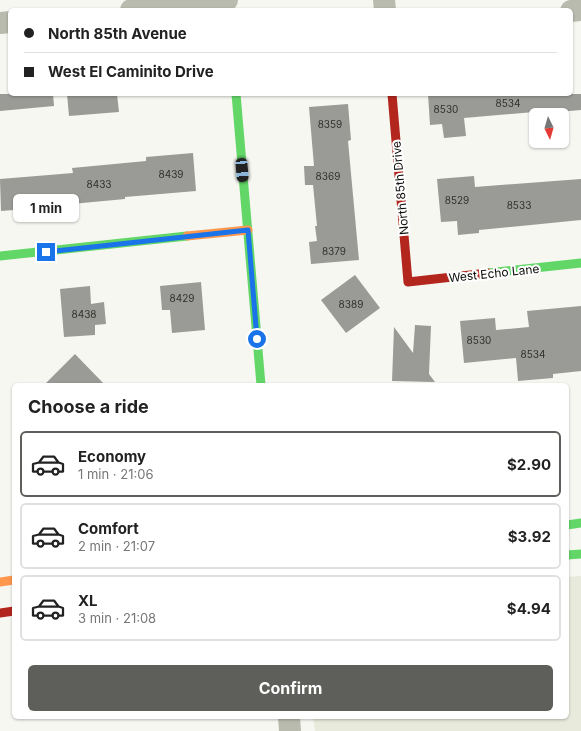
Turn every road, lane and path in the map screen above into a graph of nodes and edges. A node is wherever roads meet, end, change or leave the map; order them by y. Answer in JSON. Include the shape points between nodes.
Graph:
{"nodes":[{"id":1,"x":227,"y":0,"type":"edge"},
{"id":2,"x":150,"y":8,"type":"edge"},
{"id":3,"x":236,"y":96,"type":"edge"},
{"id":4,"x":392,"y":96,"type":"edge"},
{"id":5,"x":248,"y":230,"type":"junction"},
{"id":6,"x":0,"y":256,"type":"edge"},
{"id":7,"x":581,"y":263,"type":"edge"},
{"id":8,"x":408,"y":282,"type":"joint"},
{"id":9,"x":261,"y":383,"type":"edge"},
{"id":10,"x":581,"y":523,"type":"edge"},
{"id":11,"x":569,"y":525,"type":"edge"},
{"id":12,"x":581,"y":554,"type":"edge"},
{"id":13,"x":569,"y":555,"type":"edge"},
{"id":14,"x":12,"y":580,"type":"edge"},
{"id":15,"x":0,"y":582,"type":"edge"},
{"id":16,"x":12,"y":611,"type":"edge"},
{"id":17,"x":0,"y":613,"type":"edge"},
{"id":18,"x":289,"y":719,"type":"edge"},
{"id":19,"x":290,"y":731,"type":"edge"}],
"edges":[{"from":1,"to":2,"type":"street"},
{"from":3,"to":5,"type":"street"},
{"from":4,"to":8,"type":"street","name":"North 85th Drive"},
{"from":5,"to":6,"type":"street"},
{"from":5,"to":9,"type":"street"},
{"from":7,"to":8,"type":"street","name":"West Echo Lane"},
{"from":10,"to":11,"type":"street"},
{"from":12,"to":13,"type":"street"},
{"from":14,"to":15,"type":"street"},
{"from":16,"to":17,"type":"street"},
{"from":18,"to":19,"type":"street"}]}
